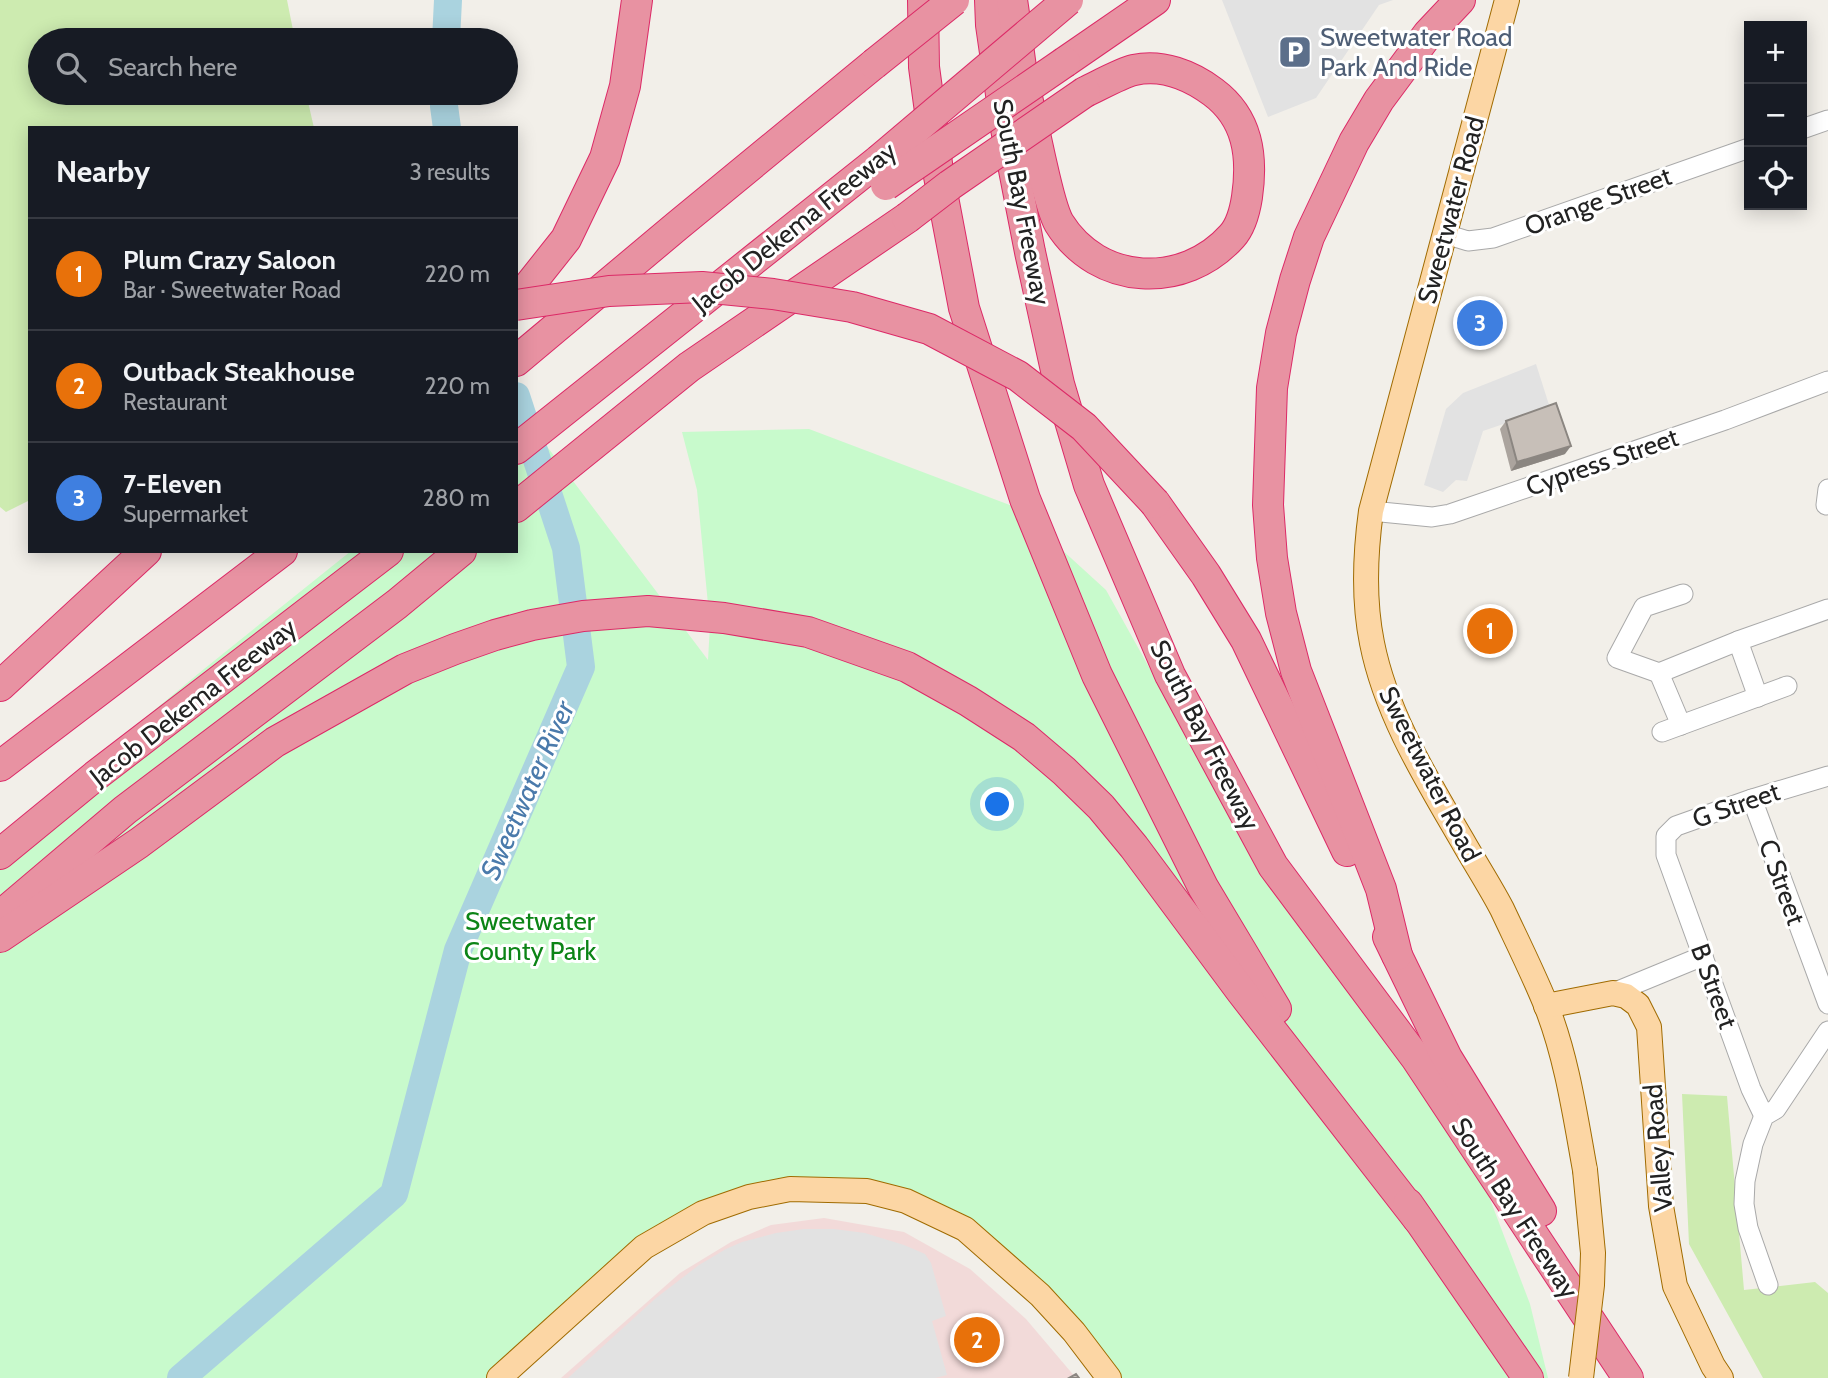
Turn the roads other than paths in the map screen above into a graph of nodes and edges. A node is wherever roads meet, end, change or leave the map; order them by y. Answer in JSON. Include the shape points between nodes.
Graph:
{"nodes":[{"id":1,"x":905,"y":0,"type":"edge"},
{"id":2,"x":923,"y":0,"type":"edge"},
{"id":3,"x":929,"y":0,"type":"edge"},
{"id":4,"x":954,"y":0,"type":"edge"},
{"id":5,"x":990,"y":0,"type":"edge"},
{"id":6,"x":1012,"y":0,"type":"edge"},
{"id":7,"x":1068,"y":0,"type":"edge"},
{"id":8,"x":1155,"y":0,"type":"edge"},
{"id":9,"x":1460,"y":0,"type":"edge"},
{"id":10,"x":1507,"y":0,"type":"edge"},
{"id":11,"x":636,"y":11,"type":"edge"},
{"id":12,"x":874,"y":64,"type":"junction"},
{"id":13,"x":1828,"y":120,"type":"edge"},
{"id":14,"x":1034,"y":127,"type":"edge"},
{"id":15,"x":1034,"y":127,"type":"edge"},
{"id":16,"x":1034,"y":127,"type":"edge"},
{"id":17,"x":1034,"y":127,"type":"edge"},
{"id":18,"x":1807,"y":127,"type":"edge"},
{"id":19,"x":1744,"y":150,"type":"edge"},
{"id":20,"x":938,"y":171,"type":"junction"},
{"id":21,"x":882,"y":173,"type":"junction"},
{"id":22,"x":1445,"y":234,"type":"junction"},
{"id":23,"x":518,"y":300,"type":"edge"},
{"id":24,"x":518,"y":303,"type":"edge"},
{"id":25,"x":518,"y":360,"type":"edge"},
{"id":26,"x":1828,"y":381,"type":"edge"},
{"id":27,"x":518,"y":447,"type":"edge"},
{"id":28,"x":518,"y":505,"type":"edge"},
{"id":29,"x":1371,"y":511,"type":"junction"},
{"id":30,"x":144,"y":553,"type":"edge"},
{"id":31,"x":279,"y":553,"type":"edge"},
{"id":32,"x":386,"y":553,"type":"edge"},
{"id":33,"x":459,"y":553,"type":"edge"},
{"id":34,"x":1683,"y":594,"type":"dead end"},
{"id":35,"x":1828,"y":609,"type":"edge"},
{"id":36,"x":1738,"y":641,"type":"junction"},
{"id":37,"x":1660,"y":673,"type":"junction"},
{"id":38,"x":1787,"y":686,"type":"dead end"},
{"id":39,"x":0,"y":687,"type":"edge"},
{"id":40,"x":1758,"y":697,"type":"junction"},
{"id":41,"x":0,"y":766,"type":"edge"},
{"id":42,"x":1828,"y":776,"type":"edge"},
{"id":43,"x":1752,"y":799,"type":"junction"},
{"id":44,"x":0,"y":854,"type":"edge"},
{"id":45,"x":1666,"y":855,"type":"joint"},
{"id":46,"x":0,"y":916,"type":"edge"},
{"id":47,"x":0,"y":937,"type":"edge"},
{"id":48,"x":1397,"y":955,"type":"junction"},
{"id":49,"x":1703,"y":956,"type":"junction"},
{"id":50,"x":1613,"y":993,"type":"junction"},
{"id":51,"x":1828,"y":1004,"type":"edge"},
{"id":52,"x":1546,"y":1006,"type":"junction"},
{"id":53,"x":1828,"y":1031,"type":"edge"},
{"id":54,"x":1764,"y":1116,"type":"junction"},
{"id":55,"x":1418,"y":1219,"type":"junction"},
{"id":56,"x":1768,"y":1285,"type":"dead end"},
{"id":57,"x":499,"y":1378,"type":"edge"},
{"id":58,"x":1109,"y":1378,"type":"edge"},
{"id":59,"x":1528,"y":1378,"type":"edge"},
{"id":60,"x":1581,"y":1378,"type":"edge"},
{"id":61,"x":1628,"y":1378,"type":"edge"},
{"id":62,"x":1640,"y":1378,"type":"edge"},
{"id":63,"x":1721,"y":1378,"type":"edge"}],
"edges":[{"from":1,"to":20,"type":"highway","via":[[913,74]]},
{"from":2,"to":20,"type":"highway","via":[[925,67]]},
{"from":3,"to":12,"type":"highway","via":[[891,32]]},
{"from":4,"to":12,"type":"highway","bridge":true},
{"from":5,"to":61,"type":"highway","name":"South Bay Freeway","via":[[1009,143],[1059,384],[1089,485],[1170,676],[1273,866],[1416,1058]]},
{"from":6,"to":14,"type":"highway","bridge":true},
{"from":7,"to":21,"type":"highway","name":"Jacob Dekema Freeway","bridge":true},
{"from":8,"to":21,"type":"highway","bridge":true,"via":[[1065,62]]},
{"from":9,"to":48,"type":"highway","via":[[1428,34],[1360,131],[1309,237],[1291,293],[1273,379],[1268,505],[1281,613],[1296,671],[1381,889]]},
{"from":10,"to":22,"type":"main road","name":"Sweetwater Road"},
{"from":11,"to":23,"type":"highway","via":[[625,86],[605,158],[566,239]]},
{"from":12,"to":25,"type":"highway","bridge":true},
{"from":13,"to":18,"type":"street"},
{"from":15,"to":16,"type":"highway","bridge":true,"via":[[1059,222],[1082,250],[1111,267],[1140,275],[1181,270],[1209,256],[1234,234],[1245,211],[1250,151],[1239,124],[1226,101],[1200,82],[1169,69],[1133,70],[1085,92]]},
{"from":17,"to":28,"type":"highway","bridge":true,"via":[[689,367]]},
{"from":19,"to":22,"type":"street","name":"Orange Street","via":[[1493,239],[1468,241]]},
{"from":20,"to":55,"type":"highway","via":[[964,309],[1025,499],[1097,675],[1203,887],[1270,1000]]},
{"from":21,"to":27,"type":"highway","name":"Jacob Dekema Freeway","via":[[778,241]]},
{"from":22,"to":29,"type":"main road","name":"Sweetwater Road"},
{"from":24,"to":48,"type":"highway","bridge":true,"via":[[609,290],[702,287],[773,294],[852,307],[929,329],[1018,376],[1084,427],[1155,503],[1206,575],[1245,640]]},
{"from":26,"to":29,"type":"street","name":"Cypress Street","via":[[1450,514],[1432,517]]},
{"from":29,"to":52,"type":"main road","name":"Sweetwater Road","via":[[1366,590],[1372,643],[1383,683],[1410,746],[1500,906]]},
{"from":30,"to":39,"type":"highway"},
{"from":31,"to":41,"type":"highway"},
{"from":32,"to":44,"type":"highway","name":"Jacob Dekema Freeway"},
{"from":33,"to":46,"type":"highway","via":[[125,810]]},
{"from":34,"to":37,"type":"street","via":[[1644,607],[1617,658]]},
{"from":35,"to":36,"type":"street"},
{"from":36,"to":37,"type":"street"},
{"from":36,"to":40,"type":"street"},
{"from":37,"to":40,"type":"street","via":[[1672,729]]},
{"from":38,"to":40,"type":"street"},
{"from":42,"to":43,"type":"street","name":"G Street"},
{"from":43,"to":45,"type":"street","name":"G Street","via":[[1676,826],[1666,836]]},
{"from":43,"to":51,"type":"street","name":"C Street"},
{"from":45,"to":49,"type":"street","name":"B Street"},
{"from":47,"to":55,"type":"highway","via":[[139,843],[275,742],[405,669],[495,635],[583,616],[648,611],[808,632],[907,667],[968,701],[1024,737],[1101,807]]},
{"from":48,"to":62,"type":"highway","via":[[1447,1058]]},
{"from":49,"to":50,"type":"street"},
{"from":49,"to":54,"type":"street","name":"B Street"},
{"from":50,"to":52,"type":"main road"},
{"from":50,"to":63,"type":"main road","name":"Valley Road","via":[[1638,1005],[1649,1027],[1661,1206],[1675,1286]]},
{"from":52,"to":60,"type":"main road","name":"Sweetwater Road","bridge":true,"via":[[1566,1069],[1585,1170],[1592,1285]]},
{"from":53,"to":54,"type":"street","via":[[1776,1109]]},
{"from":54,"to":56,"type":"street","via":[[1753,1144],[1744,1204]]},
{"from":55,"to":59,"type":"highway"},
{"from":57,"to":58,"type":"main road","via":[[644,1247],[703,1213],[790,1189],[867,1192],[906,1201],[965,1229],[1040,1295]]}]}
